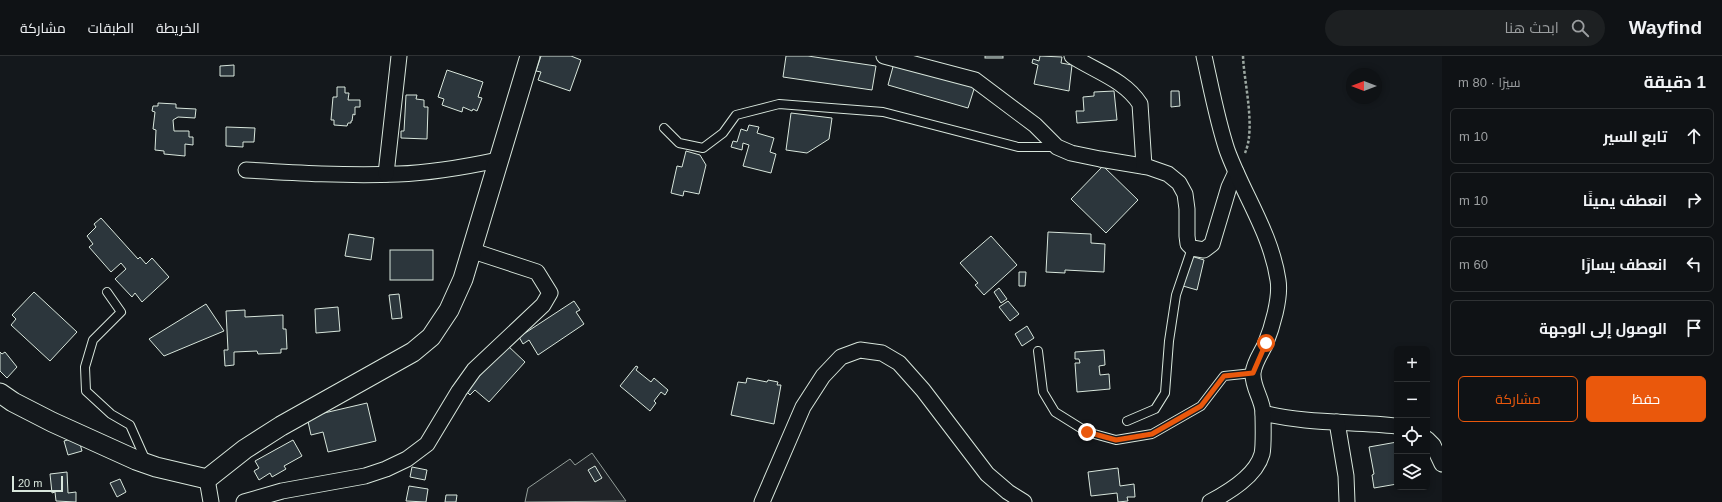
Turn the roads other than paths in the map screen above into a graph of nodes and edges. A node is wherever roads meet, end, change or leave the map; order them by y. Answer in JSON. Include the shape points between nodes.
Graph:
{"nodes":[{"id":1,"x":399,"y":56,"type":"edge"},
{"id":2,"x":530,"y":56,"type":"edge"},
{"id":3,"x":884,"y":56,"type":"edge"},
{"id":4,"x":1072,"y":56,"type":"edge"},
{"id":5,"x":1204,"y":56,"type":"edge"},
{"id":6,"x":664,"y":128,"type":"dead end"},
{"id":7,"x":1057,"y":147,"type":"junction"},
{"id":8,"x":498,"y":160,"type":"junction"},
{"id":9,"x":1144,"y":166,"type":"junction"},
{"id":10,"x":246,"y":170,"type":"dead end"},
{"id":11,"x":1236,"y":172,"type":"junction"},
{"id":12,"x":386,"y":174,"type":"junction"},
{"id":13,"x":1192,"y":248,"type":"junction"},
{"id":14,"x":473,"y":251,"type":"junction"},
{"id":15,"x":107,"y":292,"type":"dead end"},
{"id":16,"x":1038,"y":351,"type":"dead end"},
{"id":17,"x":1253,"y":373,"type":"junction"},
{"id":18,"x":0,"y":393,"type":"edge"},
{"id":19,"x":1263,"y":413,"type":"junction"},
{"id":20,"x":1127,"y":421,"type":"dead end"},
{"id":21,"x":1337,"y":422,"type":"junction"},
{"id":22,"x":1394,"y":426,"type":"edge"},
{"id":23,"x":1430,"y":443,"type":"edge"},
{"id":24,"x":148,"y":464,"type":"junction"},
{"id":25,"x":1442,"y":464,"type":"edge"},
{"id":26,"x":207,"y":479,"type":"junction"},
{"id":27,"x":211,"y":502,"type":"edge"},
{"id":28,"x":244,"y":502,"type":"edge"},
{"id":29,"x":762,"y":502,"type":"edge"},
{"id":30,"x":1024,"y":502,"type":"edge"},
{"id":31,"x":1210,"y":502,"type":"edge"},
{"id":32,"x":1347,"y":502,"type":"edge"}],
"edges":[{"from":1,"to":12,"type":"street"},
{"from":2,"to":8,"type":"street"},
{"from":3,"to":7,"type":"street","via":[[975,80],[1035,125]]},
{"from":4,"to":9,"type":"street","via":[[1126,87],[1135,96],[1140,104]]},
{"from":5,"to":11,"type":"street","via":[[1222,134]]},
{"from":6,"to":7,"type":"lane","via":[[679,143],[703,148],[723,133],[736,115],[779,104],[883,112],[1018,147]]},
{"from":7,"to":9,"type":"street","via":[[1071,153]]},
{"from":8,"to":12,"type":"street","via":[[440,171]]},
{"from":8,"to":14,"type":"street"},
{"from":9,"to":13,"type":"street","via":[[1168,174],[1185,194],[1186,236]]},
{"from":10,"to":12,"type":"street"},
{"from":11,"to":13,"type":"street","via":[[1212,244],[1204,250]]},
{"from":11,"to":17,"type":"street","via":[[1250,199],[1274,261],[1278,282],[1271,327]]},
{"from":13,"to":20,"type":"lane","via":[[1176,295],[1165,393],[1156,409]]},
{"from":14,"to":26,"type":"street","via":[[449,310],[431,337],[414,352],[281,426],[245,449]]},
{"from":14,"to":28,"type":"street","via":[[537,272],[550,293],[543,305],[474,370],[427,444],[407,459],[365,476],[282,491]]},
{"from":15,"to":24,"type":"lane","via":[[121,312],[93,340],[85,368],[86,391],[110,414],[130,425]]},
{"from":16,"to":17,"type":"lane","via":[[1043,392],[1055,412],[1087,432],[1116,440],[1152,434],[1201,406],[1224,376]]},
{"from":17,"to":19,"type":"street","via":[[1256,394],[1263,406]]},
{"from":18,"to":24,"type":"street","via":[[52,422]]},
{"from":19,"to":21,"type":"street","via":[[1282,418]]},
{"from":19,"to":31,"type":"street","via":[[1262,454],[1254,468],[1237,487]]},
{"from":21,"to":22,"type":"street"},
{"from":21,"to":32,"type":"street","via":[[1346,476]]},
{"from":23,"to":25,"type":"street"},
{"from":24,"to":26,"type":"street"},
{"from":26,"to":27,"type":"street"},
{"from":29,"to":30,"type":"street","via":[[803,407],[823,376],[841,357],[860,350],[882,353],[899,363],[988,474]]}]}
